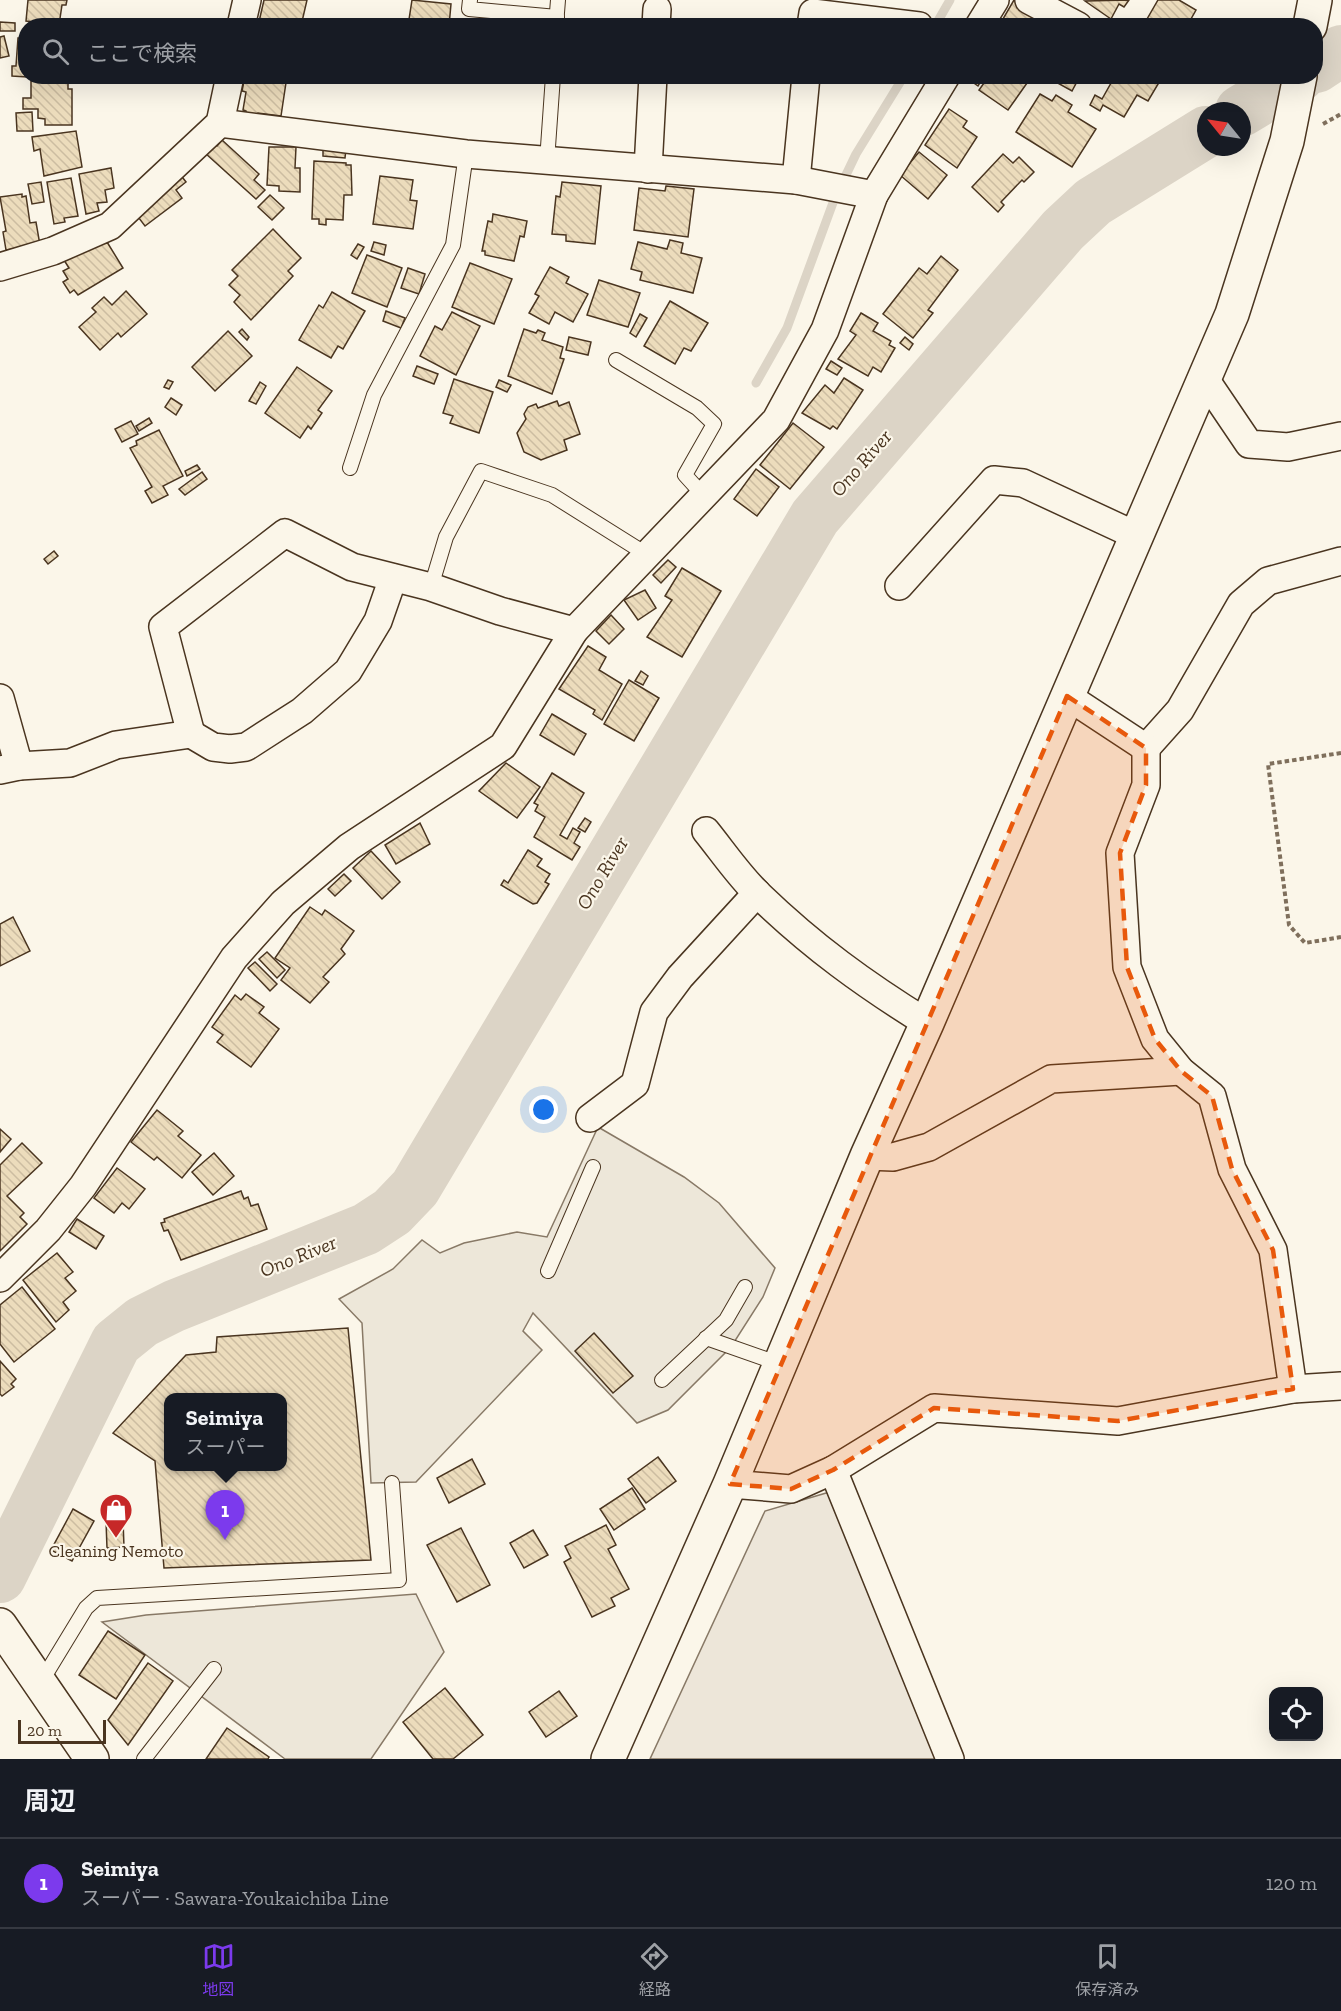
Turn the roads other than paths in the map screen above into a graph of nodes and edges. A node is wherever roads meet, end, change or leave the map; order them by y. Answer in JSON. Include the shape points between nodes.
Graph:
{"nodes":[{"id":1,"x":247,"y":0,"type":"edge"},
{"id":2,"x":470,"y":0,"type":"edge"},
{"id":3,"x":558,"y":0,"type":"edge"},
{"id":4,"x":995,"y":0,"type":"edge"},
{"id":5,"x":1029,"y":0,"type":"edge"},
{"id":6,"x":243,"y":18,"type":"edge"},
{"id":7,"x":534,"y":18,"type":"edge"},
{"id":8,"x":556,"y":18,"type":"edge"},
{"id":9,"x":813,"y":18,"type":"edge"},
{"id":10,"x":854,"y":18,"type":"edge"},
{"id":11,"x":984,"y":18,"type":"edge"},
{"id":12,"x":1063,"y":18,"type":"edge"},
{"id":13,"x":228,"y":84,"type":"edge"},
{"id":14,"x":552,"y":84,"type":"edge"},
{"id":15,"x":653,"y":84,"type":"edge"},
{"id":16,"x":806,"y":84,"type":"edge"},
{"id":17,"x":941,"y":84,"type":"edge"},
{"id":18,"x":1298,"y":84,"type":"edge"},
{"id":19,"x":220,"y":123,"type":"junction"},
{"id":20,"x":466,"y":154,"type":"junction"},
{"id":21,"x":547,"y":161,"type":"junction"},
{"id":22,"x":648,"y":169,"type":"junction"},
{"id":23,"x":796,"y":180,"type":"junction"},
{"id":24,"x":874,"y":195,"type":"junction"},
{"id":25,"x":0,"y":267,"type":"edge"},
{"id":26,"x":616,"y":360,"type":"dead end"},
{"id":27,"x":1205,"y":379,"type":"junction"},
{"id":28,"x":1341,"y":436,"type":"edge"},
{"id":29,"x":350,"y":468,"type":"dead end"},
{"id":30,"x":704,"y":496,"type":"junction"},
{"id":31,"x":1137,"y":536,"type":"junction"},
{"id":32,"x":646,"y":554,"type":"junction"},
{"id":33,"x":1341,"y":561,"type":"edge"},
{"id":34,"x":393,"y":578,"type":"junction"},
{"id":35,"x":899,"y":586,"type":"dead end"},
{"id":36,"x":431,"y":587,"type":"junction"},
{"id":37,"x":574,"y":631,"type":"junction"},
{"id":38,"x":1067,"y":696,"type":"junction"},
{"id":39,"x":0,"y":698,"type":"edge"},
{"id":40,"x":191,"y":734,"type":"junction"},
{"id":41,"x":1146,"y":748,"type":"junction"},
{"id":42,"x":9,"y":768,"type":"edge"},
{"id":43,"x":706,"y":831,"type":"dead end"},
{"id":44,"x":757,"y":893,"type":"junction"},
{"id":45,"x":927,"y":1023,"type":"junction"},
{"id":46,"x":1181,"y":1071,"type":"junction"},
{"id":47,"x":590,"y":1118,"type":"dead end"},
{"id":48,"x":867,"y":1156,"type":"junction"},
{"id":49,"x":593,"y":1167,"type":"dead end"},
{"id":50,"x":548,"y":1271,"type":"dead end"},
{"id":51,"x":0,"y":1278,"type":"edge"},
{"id":52,"x":745,"y":1287,"type":"dead end"},
{"id":53,"x":706,"y":1338,"type":"junction"},
{"id":54,"x":780,"y":1364,"type":"junction"},
{"id":55,"x":663,"y":1380,"type":"dead end"},
{"id":56,"x":1341,"y":1386,"type":"edge"},
{"id":57,"x":1293,"y":1389,"type":"junction"},
{"id":58,"x":832,"y":1470,"type":"junction"},
{"id":59,"x":392,"y":1483,"type":"dead end"},
{"id":60,"x":730,"y":1484,"type":"junction"},
{"id":61,"x":0,"y":1625,"type":"edge"},
{"id":62,"x":214,"y":1669,"type":"dead end"},
{"id":63,"x":34,"y":1677,"type":"junction"},
{"id":64,"x":92,"y":1759,"type":"edge"},
{"id":65,"x":144,"y":1759,"type":"edge"},
{"id":66,"x":608,"y":1759,"type":"edge"},
{"id":67,"x":950,"y":1759,"type":"edge"}],
"edges":[{"from":1,"to":6,"type":"street"},
{"from":2,"to":7,"type":"lane","via":[[469,9]]},
{"from":3,"to":8,"type":"lane"},
{"from":4,"to":11,"type":"street"},
{"from":5,"to":12,"type":"street"},
{"from":9,"to":10,"type":"street","via":[[813,13]]},
{"from":13,"to":19,"type":"street"},
{"from":14,"to":21,"type":"lane"},
{"from":15,"to":22,"type":"street"},
{"from":16,"to":23,"type":"street"},
{"from":17,"to":24,"type":"street"},
{"from":18,"to":27,"type":"street","via":[[1287,141],[1232,314]]},
{"from":19,"to":20,"type":"street"},
{"from":19,"to":25,"type":"street","via":[[110,225],[53,250]]},
{"from":20,"to":21,"type":"street"},
{"from":20,"to":29,"type":"lane","via":[[453,245],[375,396]]},
{"from":21,"to":22,"type":"street"},
{"from":22,"to":23,"type":"street"},
{"from":23,"to":24,"type":"street"},
{"from":24,"to":30,"type":"street","via":[[825,330],[777,420]]},
{"from":26,"to":30,"type":"lane","via":[[697,408],[714,424],[685,475]]},
{"from":27,"to":28,"type":"street","via":[[1250,444],[1288,447]]},
{"from":27,"to":31,"type":"street"},
{"from":30,"to":32,"type":"street"},
{"from":31,"to":35,"type":"street","via":[[1023,483],[994,480]]},
{"from":31,"to":38,"type":"street"},
{"from":32,"to":36,"type":"lane","via":[[552,495],[481,471],[446,537]]},
{"from":32,"to":37,"type":"street"},
{"from":33,"to":41,"type":"street","via":[[1268,580],[1241,604],[1180,710]]},
{"from":34,"to":36,"type":"street"},
{"from":34,"to":40,"type":"street","via":[[378,621],[348,671],[302,711],[246,747],[213,747]]},
{"from":34,"to":40,"type":"street","via":[[352,567],[285,533],[162,627]]},
{"from":36,"to":37,"type":"street"},
{"from":37,"to":51,"type":"street","via":[[503,746],[349,847],[283,903],[234,958],[83,1186],[48,1230]]},
{"from":38,"to":41,"type":"street"},
{"from":38,"to":45,"type":"street"},
{"from":39,"to":42,"type":"street"},
{"from":40,"to":42,"type":"street","via":[[116,745],[70,763]]},
{"from":41,"to":46,"type":"street","via":[[1146,785],[1120,853],[1127,967],[1155,1039]]},
{"from":43,"to":44,"type":"street"},
{"from":44,"to":45,"type":"street","via":[[863,984]]},
{"from":44,"to":47,"type":"street","via":[[680,976],[654,1012],[635,1084]]},
{"from":45,"to":48,"type":"street"},
{"from":46,"to":48,"type":"street","via":[[1051,1078],[929,1147],[893,1157]]},
{"from":46,"to":57,"type":"street","via":[[1212,1096],[1232,1169],[1273,1250]]},
{"from":48,"to":54,"type":"street"},
{"from":49,"to":50,"type":"lane"},
{"from":52,"to":53,"type":"lane","via":[[726,1320]]},
{"from":53,"to":54,"type":"lane"},
{"from":53,"to":55,"type":"lane"},
{"from":54,"to":60,"type":"street"},
{"from":56,"to":57,"type":"street"},
{"from":57,"to":58,"type":"street","via":[[1118,1421],[934,1408]]},
{"from":58,"to":60,"type":"street","via":[[791,1489]]},
{"from":58,"to":67,"type":"street"},
{"from":59,"to":63,"type":"lane","via":[[399,1580],[97,1598]]},
{"from":60,"to":66,"type":"street"},
{"from":61,"to":63,"type":"street"},
{"from":62,"to":65,"type":"lane"},
{"from":63,"to":64,"type":"street"}]}
